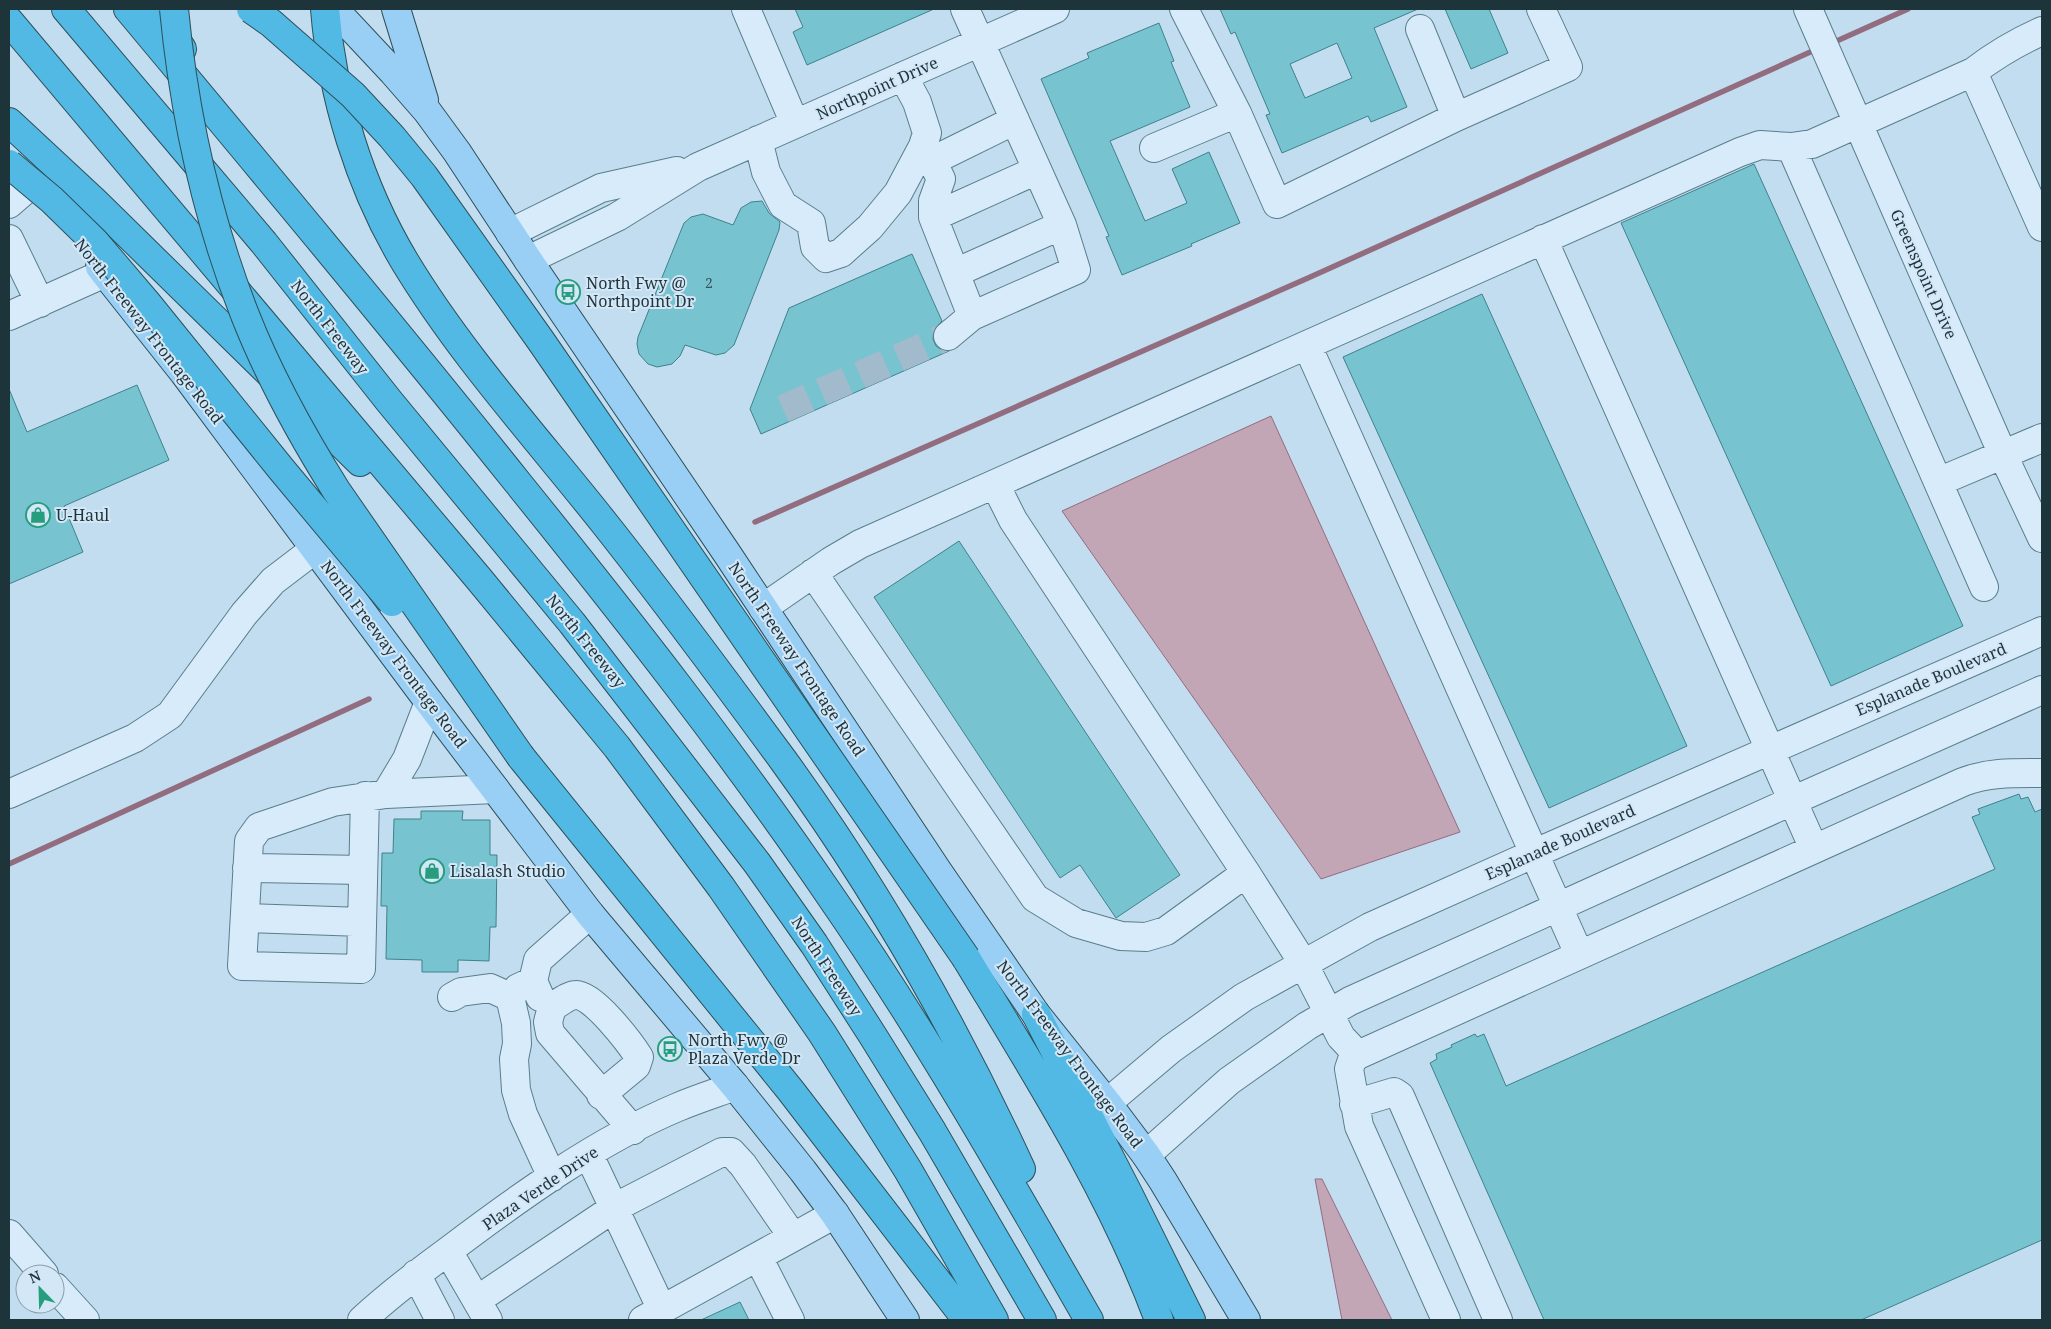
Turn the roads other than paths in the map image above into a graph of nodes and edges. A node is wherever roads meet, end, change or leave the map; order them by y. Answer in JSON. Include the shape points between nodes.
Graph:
{"nodes":[{"id":1,"x":66,"y":9,"type":"edge"},
{"id":2,"x":128,"y":9,"type":"edge"},
{"id":3,"x":155,"y":9,"type":"edge"},
{"id":4,"x":174,"y":9,"type":"edge"},
{"id":5,"x":251,"y":9,"type":"edge"},
{"id":6,"x":325,"y":9,"type":"edge"},
{"id":7,"x":334,"y":9,"type":"edge"},
{"id":8,"x":396,"y":9,"type":"edge"},
{"id":9,"x":746,"y":9,"type":"edge"},
{"id":10,"x":965,"y":9,"type":"edge"},
{"id":11,"x":1055,"y":9,"type":"edge"},
{"id":12,"x":1184,"y":9,"type":"edge"},
{"id":13,"x":1541,"y":9,"type":"edge"},
{"id":14,"x":1808,"y":9,"type":"edge"},
{"id":15,"x":9,"y":21,"type":"edge"},
{"id":16,"x":1420,"y":29,"type":"dead end"},
{"id":17,"x":2042,"y":31,"type":"edge"},
{"id":18,"x":980,"y":42,"type":"junction"},
{"id":19,"x":1973,"y":72,"type":"junction"},
{"id":20,"x":903,"y":76,"type":"junction"},
{"id":21,"x":427,"y":111,"type":"junction"},
{"id":22,"x":1237,"y":113,"type":"junction"},
{"id":23,"x":1456,"y":117,"type":"junction"},
{"id":24,"x":1015,"y":120,"type":"junction"},
{"id":25,"x":9,"y":122,"type":"edge"},
{"id":26,"x":1858,"y":122,"type":"junction"},
{"id":27,"x":795,"y":124,"type":"junction"},
{"id":28,"x":758,"y":140,"type":"junction"},
{"id":29,"x":1791,"y":147,"type":"junction"},
{"id":30,"x":1154,"y":148,"type":"dead end"},
{"id":31,"x":9,"y":155,"type":"edge"},
{"id":32,"x":926,"y":156,"type":"junction"},
{"id":33,"x":9,"y":164,"type":"edge"},
{"id":34,"x":698,"y":166,"type":"junction"},
{"id":35,"x":1037,"y":170,"type":"junction"},
{"id":36,"x":32,"y":184,"type":"junction"},
{"id":37,"x":284,"y":196,"type":"junction"},
{"id":38,"x":9,"y":204,"type":"edge"},
{"id":39,"x":933,"y":217,"type":"junction"},
{"id":40,"x":1062,"y":225,"type":"junction"},
{"id":41,"x":2042,"y":227,"type":"edge"},
{"id":42,"x":510,"y":233,"type":"junction"},
{"id":43,"x":9,"y":239,"type":"edge"},
{"id":44,"x":1543,"y":239,"type":"junction"},
{"id":45,"x":528,"y":260,"type":"junction"},
{"id":46,"x":105,"y":273,"type":"junction"},
{"id":47,"x":955,"y":273,"type":"junction"},
{"id":48,"x":40,"y":303,"type":"junction"},
{"id":49,"x":9,"y":316,"type":"edge"},
{"id":50,"x":972,"y":316,"type":"junction"},
{"id":51,"x":948,"y":336,"type":"tunnel mouth"},
{"id":52,"x":1308,"y":345,"type":"junction"},
{"id":53,"x":2042,"y":438,"type":"edge"},
{"id":54,"x":2003,"y":455,"type":"junction"},
{"id":55,"x":1938,"y":482,"type":"junction"},
{"id":56,"x":995,"y":484,"type":"junction"},
{"id":57,"x":2042,"y":538,"type":"edge"},
{"id":58,"x":315,"y":549,"type":"junction"},
{"id":59,"x":813,"y":573,"type":"junction"},
{"id":60,"x":479,"y":579,"type":"junction"},
{"id":61,"x":1984,"y":586,"type":"dead end"},
{"id":62,"x":763,"y":608,"type":"junction"},
{"id":63,"x":2042,"y":631,"type":"edge"},
{"id":64,"x":2042,"y":690,"type":"edge"},
{"id":65,"x":429,"y":702,"type":"junction"},
{"id":66,"x":1770,"y":750,"type":"junction"},
{"id":67,"x":521,"y":757,"type":"junction"},
{"id":68,"x":2042,"y":773,"type":"edge"},
{"id":69,"x":495,"y":789,"type":"junction"},
{"id":70,"x":9,"y":794,"type":"edge"},
{"id":71,"x":376,"y":795,"type":"junction"},
{"id":72,"x":1792,"y":801,"type":"junction"},
{"id":73,"x":1814,"y":849,"type":"junction"},
{"id":74,"x":1533,"y":854,"type":"junction"},
{"id":75,"x":247,"y":868,"type":"junction"},
{"id":76,"x":363,"y":870,"type":"junction"},
{"id":77,"x":1246,"y":873,"type":"junction"},
{"id":78,"x":1557,"y":907,"type":"junction"},
{"id":79,"x":590,"y":914,"type":"junction"},
{"id":80,"x":244,"y":918,"type":"junction"},
{"id":81,"x":362,"y":922,"type":"junction"},
{"id":82,"x":1579,"y":954,"type":"junction"},
{"id":83,"x":1303,"y":963,"type":"junction"},
{"id":84,"x":533,"y":981,"type":"junction"},
{"id":85,"x":452,"y":997,"type":"dead end"},
{"id":86,"x":510,"y":997,"type":"junction"},
{"id":87,"x":1036,"y":1014,"type":"junction"},
{"id":88,"x":1328,"y":1014,"type":"junction"},
{"id":89,"x":551,"y":1020,"type":"junction"},
{"id":90,"x":1358,"y":1055,"type":"junction"},
{"id":91,"x":735,"y":1086,"type":"junction"},
{"id":92,"x":601,"y":1095,"type":"junction"},
{"id":93,"x":1107,"y":1104,"type":"junction"},
{"id":94,"x":1354,"y":1104,"type":"junction"},
{"id":95,"x":633,"y":1130,"type":"junction"},
{"id":96,"x":589,"y":1154,"type":"junction"},
{"id":97,"x":1146,"y":1155,"type":"junction"},
{"id":98,"x":552,"y":1177,"type":"junction"},
{"id":99,"x":614,"y":1208,"type":"junction"},
{"id":100,"x":835,"y":1214,"type":"junction"},
{"id":101,"x":794,"y":1237,"type":"junction"},
{"id":102,"x":11,"y":1238,"type":"edge"},
{"id":103,"x":448,"y":1251,"type":"junction"},
{"id":104,"x":758,"y":1257,"type":"junction"},
{"id":105,"x":35,"y":1264,"type":"edge"},
{"id":106,"x":416,"y":1274,"type":"junction"},
{"id":107,"x":65,"y":1298,"type":"edge"},
{"id":108,"x":482,"y":1310,"type":"edge"},
{"id":109,"x":652,"y":1315,"type":"edge"},
{"id":110,"x":901,"y":1319,"type":"edge"},
{"id":111,"x":85,"y":1320,"type":"edge"},
{"id":112,"x":362,"y":1320,"type":"edge"},
{"id":113,"x":440,"y":1320,"type":"edge"},
{"id":114,"x":790,"y":1320,"type":"edge"},
{"id":115,"x":967,"y":1320,"type":"edge"},
{"id":116,"x":994,"y":1320,"type":"edge"},
{"id":117,"x":1042,"y":1320,"type":"edge"},
{"id":118,"x":1090,"y":1320,"type":"edge"},
{"id":119,"x":1158,"y":1320,"type":"edge"},
{"id":120,"x":1191,"y":1320,"type":"edge"},
{"id":121,"x":1246,"y":1320,"type":"edge"},
{"id":122,"x":1446,"y":1320,"type":"edge"},
{"id":123,"x":1498,"y":1320,"type":"edge"}],
"edges":[{"from":1,"to":117,"type":"highway","name":"North Freeway","via":[[264,243],[388,401],[572,623],[752,855],[873,1036]]},
{"from":2,"to":37,"type":"highway"},
{"from":3,"to":37,"type":"highway"},
{"from":4,"to":67,"type":"highway","bridge":true,"via":[[183,83],[203,179],[245,315],[264,357],[305,440],[336,490]]},
{"from":5,"to":119,"type":"highway","bridge":true,"via":[[353,95],[392,137],[424,176],[541,341],[966,958],[1069,1130],[1144,1280]]},
{"from":6,"to":118,"type":"highway","bridge":true,"via":[[330,51],[361,170],[404,260],[448,327],[658,592],[835,836],[916,964],[959,1042]]},
{"from":7,"to":21,"type":"main road","name":"North Freeway Frontage Road"},
{"from":8,"to":21,"type":"main road"},
{"from":9,"to":27,"type":"street"},
{"from":10,"to":18,"type":"street"},
{"from":11,"to":18,"type":"street","name":"Northpoint Drive"},
{"from":12,"to":22,"type":"street"},
{"from":13,"to":23,"type":"street","via":[[1568,67]]},
{"from":14,"to":26,"type":"street","name":"Greenspoint Drive"},
{"from":15,"to":60,"type":"highway"},
{"from":16,"to":23,"type":"street"},
{"from":17,"to":19,"type":"street","via":[[2010,46]]},
{"from":18,"to":20,"type":"street","name":"Northpoint Drive"},
{"from":18,"to":24,"type":"street"},
{"from":19,"to":26,"type":"street"},
{"from":19,"to":41,"type":"street"},
{"from":20,"to":27,"type":"street","name":"Northpoint Drive"},
{"from":20,"to":32,"type":"street","via":[[917,102],[927,133]]},
{"from":21,"to":42,"type":"main road","name":"North Freeway Frontage Road"},
{"from":22,"to":23,"type":"street","via":[[1277,204]]},
{"from":22,"to":30,"type":"street"},
{"from":24,"to":32,"type":"street"},
{"from":24,"to":35,"type":"street"},
{"from":25,"to":60,"type":"highway"},
{"from":26,"to":29,"type":"street","via":[[1812,144]]},
{"from":26,"to":54,"type":"street","name":"Greenspoint Drive"},
{"from":27,"to":28,"type":"street","name":"Northpoint Drive"},
{"from":28,"to":32,"type":"street","via":[[766,172],[783,205],[811,223],[815,247],[826,258],[841,253],[870,227]]},
{"from":28,"to":34,"type":"street","name":"Northpoint Drive"},
{"from":29,"to":44,"type":"street","via":[[1760,145],[1740,152]]},
{"from":29,"to":55,"type":"street"},
{"from":31,"to":36,"type":"main road","name":"North Freeway Frontage Road"},
{"from":32,"to":39,"type":"street","via":[[941,179],[933,201]]},
{"from":33,"to":67,"type":"highway","bridge":true,"via":[[52,200],[102,250]]},
{"from":34,"to":42,"type":"street","name":"Northpoint Drive","via":[[601,188]]},
{"from":34,"to":45,"type":"street","name":"Northpoint Drive","via":[[618,217]]},
{"from":35,"to":39,"type":"street"},
{"from":35,"to":40,"type":"street"},
{"from":36,"to":38,"type":"street"},
{"from":36,"to":46,"type":"main road","name":"North Freeway Frontage Road"},
{"from":37,"to":118,"type":"highway","via":[[616,604],[780,824],[936,1056]]},
{"from":39,"to":47,"type":"street"},
{"from":40,"to":47,"type":"street"},
{"from":40,"to":50,"type":"street","via":[[1076,270]]},
{"from":42,"to":45,"type":"main road","name":"North Freeway Frontage Road"},
{"from":43,"to":48,"type":"street"},
{"from":44,"to":52,"type":"street"},
{"from":44,"to":66,"type":"street"},
{"from":45,"to":62,"type":"main road","name":"North Freeway Frontage Road"},
{"from":46,"to":48,"type":"street"},
{"from":46,"to":58,"type":"main road","name":"North Freeway Frontage Road"},
{"from":47,"to":50,"type":"street"},
{"from":48,"to":49,"type":"street"},
{"from":50,"to":51,"type":"street"},
{"from":52,"to":56,"type":"street"},
{"from":52,"to":74,"type":"street"},
{"from":53,"to":54,"type":"street"},
{"from":54,"to":55,"type":"street"},
{"from":54,"to":57,"type":"street","name":"Greenspoint Drive"},
{"from":55,"to":61,"type":"street"},
{"from":56,"to":59,"type":"street","via":[[860,544]]},
{"from":56,"to":77,"type":"street","via":[[1013,520]]},
{"from":58,"to":65,"type":"main road","name":"North Freeway Frontage Road"},
{"from":58,"to":70,"type":"street","via":[[273,581],[244,614],[170,715],[135,738]]},
{"from":59,"to":62,"type":"street"},
{"from":59,"to":77,"type":"street","via":[[1035,898],[1076,922],[1120,936],[1146,937],[1166,931]]},
{"from":60,"to":116,"type":"highway","via":[[617,747],[721,886],[806,1008],[908,1170]]},
{"from":62,"to":87,"type":"main road","name":"North Freeway Frontage Road"},
{"from":63,"to":66,"type":"street","name":"Esplanade Boulevard"},
{"from":64,"to":72,"type":"street"},
{"from":65,"to":69,"type":"main road","name":"North Freeway Frontage Road"},
{"from":65,"to":71,"type":"street","via":[[407,759]]},
{"from":66,"to":72,"type":"street"},
{"from":66,"to":74,"type":"street","name":"Esplanade Boulevard"},
{"from":67,"to":115,"type":"highway","via":[[791,1090]]},
{"from":68,"to":73,"type":"street","via":[[1978,776]]},
{"from":69,"to":71,"type":"street"},
{"from":69,"to":79,"type":"main road","name":"North Freeway Frontage Road"},
{"from":71,"to":75,"type":"street","via":[[333,802],[259,827],[249,841]]},
{"from":71,"to":76,"type":"street"},
{"from":72,"to":73,"type":"street"},
{"from":72,"to":78,"type":"street"},
{"from":73,"to":82,"type":"street"},
{"from":74,"to":78,"type":"street"},
{"from":74,"to":83,"type":"street","name":"Esplanade Boulevard","via":[[1370,927]]},
{"from":75,"to":76,"type":"street"},
{"from":75,"to":80,"type":"street"},
{"from":76,"to":81,"type":"street"},
{"from":77,"to":83,"type":"street"},
{"from":78,"to":82,"type":"street"},
{"from":78,"to":88,"type":"street"},
{"from":79,"to":84,"type":"street","via":[[538,960]]},
{"from":79,"to":91,"type":"main road","name":"North Freeway Frontage Road"},
{"from":80,"to":81,"type":"street"},
{"from":80,"to":81,"type":"street","via":[[242,966],[361,969]]},
{"from":82,"to":90,"type":"street"},
{"from":83,"to":88,"type":"street"},
{"from":83,"to":93,"type":"street","name":"Esplanade Boulevard","via":[[1244,997],[1172,1049]]},
{"from":84,"to":86,"type":"street","via":[[518,988]]},
{"from":84,"to":89,"type":"street"},
{"from":85,"to":86,"type":"street","via":[[460,992],[490,988]]},
{"from":86,"to":98,"type":"street","via":[[516,1023],[516,1090],[523,1114]]},
{"from":87,"to":93,"type":"main road","name":"North Freeway Frontage Road"},
{"from":87,"to":120,"type":"highway"},
{"from":88,"to":90,"type":"street","via":[[1341,1037]]},
{"from":88,"to":97,"type":"street","via":[[1229,1081]]},
{"from":89,"to":92,"type":"street"},
{"from":89,"to":92,"type":"street","via":[[574,994],[586,995],[634,1048],[639,1057],[636,1066]]},
{"from":90,"to":94,"type":"street","via":[[1349,1069]]},
{"from":91,"to":95,"type":"street","name":"Plaza Verde Drive","via":[[677,1108]]},
{"from":91,"to":100,"type":"main road","name":"North Freeway Frontage Road"},
{"from":92,"to":95,"type":"street"},
{"from":93,"to":97,"type":"main road","name":"North Freeway Frontage Road"},
{"from":94,"to":122,"type":"street","via":[[1359,1126]]},
{"from":94,"to":123,"type":"street","via":[[1394,1092],[1400,1096]]},
{"from":95,"to":96,"type":"street","name":"Plaza Verde Drive"},
{"from":96,"to":98,"type":"street","name":"Plaza Verde Drive"},
{"from":96,"to":99,"type":"street"},
{"from":97,"to":121,"type":"main road","name":"North Freeway Frontage Road"},
{"from":98,"to":103,"type":"street","name":"Plaza Verde Drive"},
{"from":99,"to":101,"type":"street","via":[[722,1152],[731,1152]]},
{"from":99,"to":108,"type":"street"},
{"from":99,"to":109,"type":"street"},
{"from":100,"to":101,"type":"street"},
{"from":100,"to":110,"type":"main road","name":"North Freeway Frontage Road"},
{"from":101,"to":104,"type":"street"},
{"from":102,"to":105,"type":"street"},
{"from":103,"to":106,"type":"street","name":"Plaza Verde Drive"},
{"from":103,"to":108,"type":"street"},
{"from":104,"to":109,"type":"street"},
{"from":104,"to":114,"type":"street"},
{"from":106,"to":112,"type":"street","name":"Plaza Verde Drive"},
{"from":106,"to":113,"type":"street"},
{"from":107,"to":111,"type":"street"}]}
